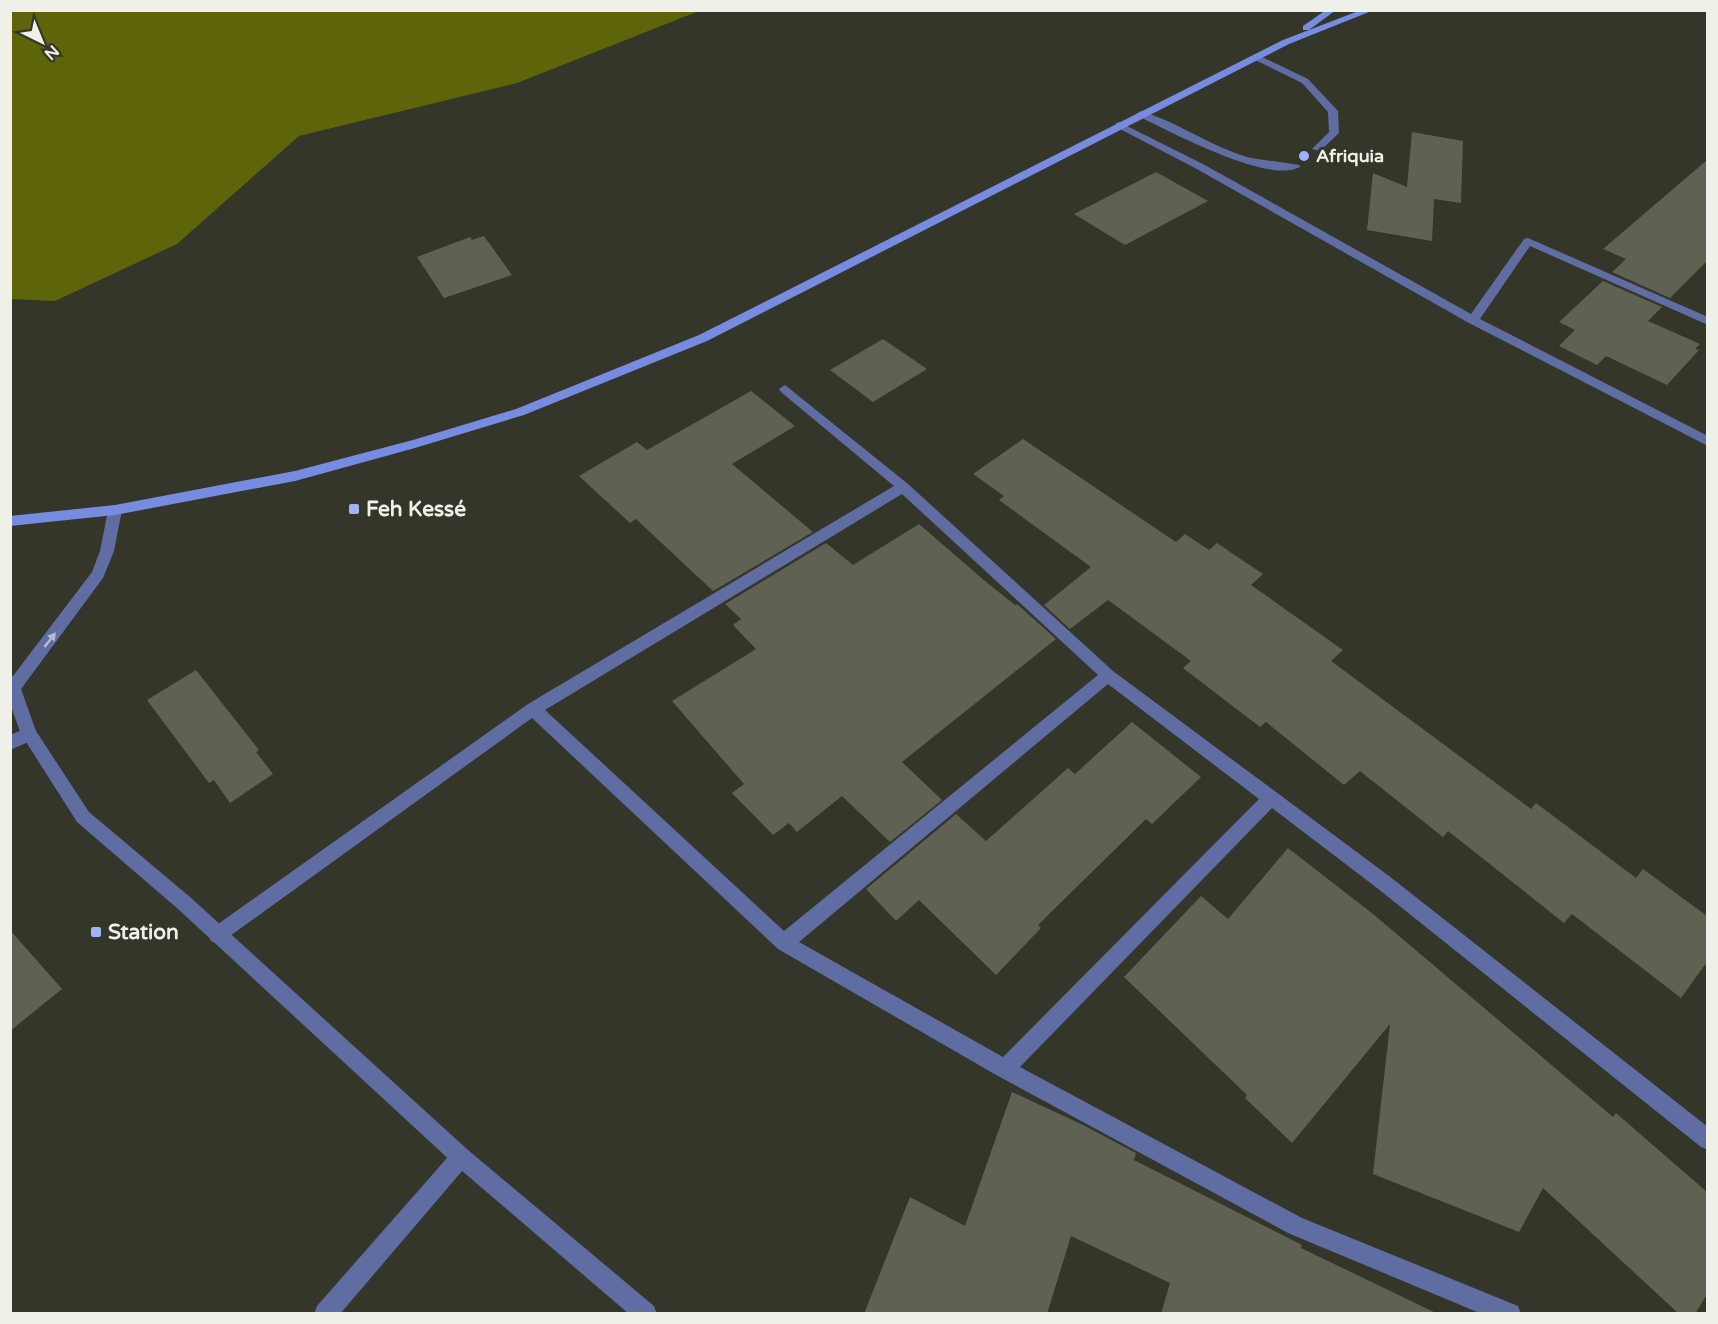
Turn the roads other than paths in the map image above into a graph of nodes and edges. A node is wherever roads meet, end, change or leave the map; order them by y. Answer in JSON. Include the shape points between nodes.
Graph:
{"nodes":[{"id":1,"x":1332,"y":10,"type":"edge"},
{"id":2,"x":1370,"y":10,"type":"edge"},
{"id":3,"x":1286,"y":42,"type":"junction"},
{"id":4,"x":1256,"y":57,"type":"junction"},
{"id":5,"x":1141,"y":114,"type":"junction"},
{"id":6,"x":1119,"y":125,"type":"junction"},
{"id":7,"x":1317,"y":149,"type":"dead end"},
{"id":8,"x":1296,"y":166,"type":"dead end"},
{"id":9,"x":1473,"y":320,"type":"junction"},
{"id":10,"x":1707,"y":322,"type":"edge"},
{"id":11,"x":785,"y":389,"type":"dead end"},
{"id":12,"x":1707,"y":442,"type":"edge"},
{"id":13,"x":903,"y":487,"type":"junction"},
{"id":14,"x":114,"y":510,"type":"junction"},
{"id":15,"x":10,"y":521,"type":"edge"},
{"id":16,"x":1108,"y":675,"type":"junction"},
{"id":17,"x":12,"y":684,"type":"edge"},
{"id":18,"x":534,"y":709,"type":"junction"},
{"id":19,"x":20,"y":738,"type":"edge"},
{"id":20,"x":1271,"y":798,"type":"junction"},
{"id":21,"x":218,"y":935,"type":"junction"},
{"id":22,"x":783,"y":943,"type":"junction"},
{"id":23,"x":1005,"y":1069,"type":"junction"},
{"id":24,"x":1707,"y":1140,"type":"edge"},
{"id":25,"x":461,"y":1157,"type":"junction"},
{"id":26,"x":325,"y":1314,"type":"edge"},
{"id":27,"x":646,"y":1314,"type":"edge"},
{"id":28,"x":1510,"y":1314,"type":"edge"}],
"edges":[{"from":1,"to":3,"type":"main road"},
{"from":2,"to":3,"type":"main road"},
{"from":3,"to":4,"type":"main road"},
{"from":4,"to":5,"type":"main road"},
{"from":4,"to":7,"type":"street","via":[[1305,81],[1333,111],[1334,133]]},
{"from":5,"to":6,"type":"main road"},
{"from":5,"to":8,"type":"street","via":[[1262,166]]},
{"from":6,"to":9,"type":"street"},
{"from":6,"to":14,"type":"main road","via":[[704,338],[520,412],[295,476]]},
{"from":9,"to":10,"type":"street","via":[[1528,242]]},
{"from":9,"to":12,"type":"street"},
{"from":11,"to":13,"type":"street"},
{"from":13,"to":16,"type":"street"},
{"from":13,"to":18,"type":"street"},
{"from":14,"to":15,"type":"main road"},
{"from":17,"to":14,"type":"street","one_way":true,"via":[[98,574],[107,551]]},
{"from":16,"to":20,"type":"street"},
{"from":16,"to":22,"type":"street"},
{"from":17,"to":19,"type":"street"},
{"from":18,"to":21,"type":"street"},
{"from":18,"to":22,"type":"street"},
{"from":19,"to":21,"type":"street","via":[[83,817]]},
{"from":20,"to":23,"type":"street"},
{"from":20,"to":24,"type":"street","via":[[1383,882]]},
{"from":21,"to":25,"type":"street"},
{"from":22,"to":23,"type":"street"},
{"from":23,"to":28,"type":"street","via":[[1295,1226]]},
{"from":25,"to":26,"type":"street"},
{"from":25,"to":27,"type":"street"}]}
